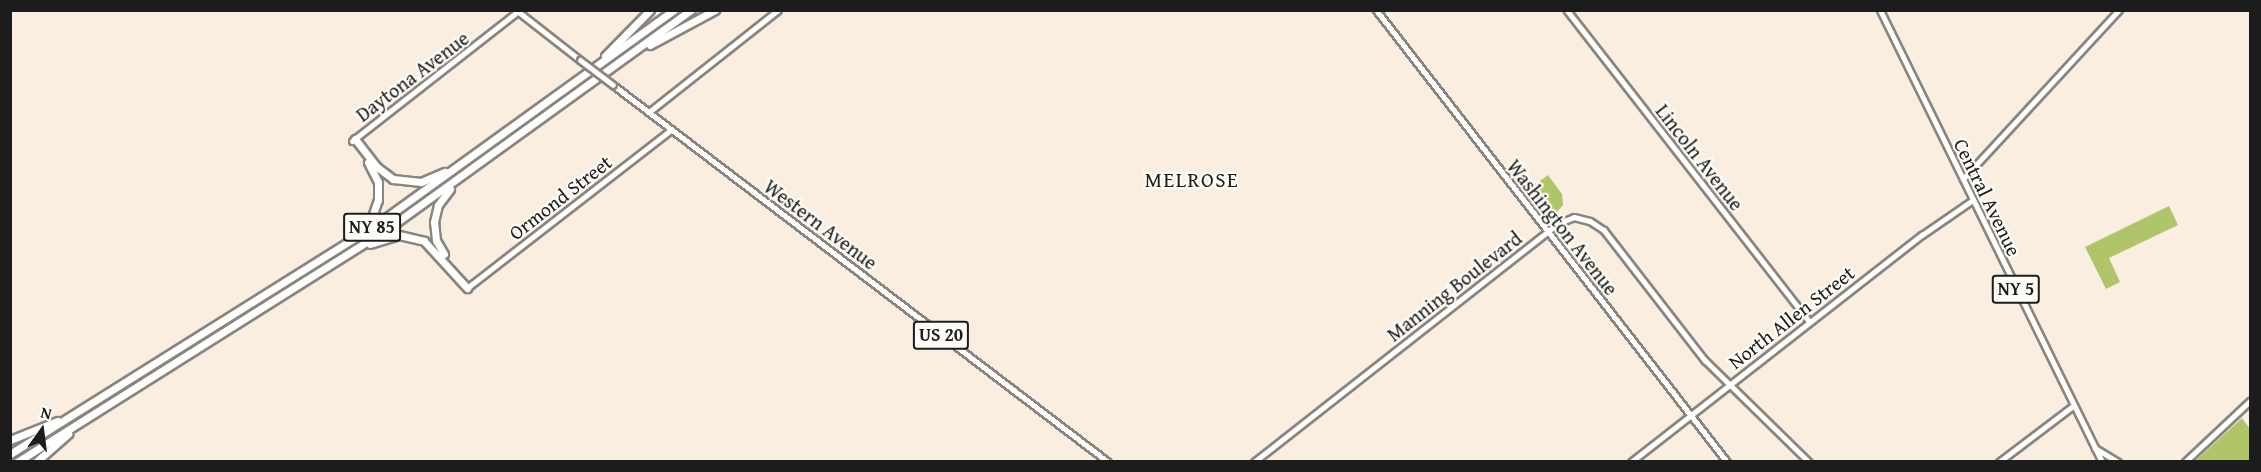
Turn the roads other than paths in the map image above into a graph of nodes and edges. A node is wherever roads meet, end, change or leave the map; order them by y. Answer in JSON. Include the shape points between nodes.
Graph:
{"nodes":[{"id":1,"x":650,"y":10,"type":"edge"},
{"id":2,"x":674,"y":10,"type":"edge"},
{"id":3,"x":691,"y":10,"type":"edge"},
{"id":4,"x":716,"y":10,"type":"edge"},
{"id":5,"x":778,"y":10,"type":"edge"},
{"id":6,"x":1376,"y":10,"type":"edge"},
{"id":7,"x":1566,"y":10,"type":"edge"},
{"id":8,"x":1880,"y":10,"type":"edge"},
{"id":9,"x":2119,"y":10,"type":"edge"},
{"id":10,"x":517,"y":11,"type":"edge"},
{"id":11,"x":609,"y":69,"type":"junction"},
{"id":12,"x":570,"y":86,"type":"junction"},
{"id":13,"x":649,"y":112,"type":"junction"},
{"id":14,"x":672,"y":129,"type":"junction"},
{"id":15,"x":353,"y":140,"type":"junction"},
{"id":16,"x":481,"y":150,"type":"junction"},
{"id":17,"x":486,"y":159,"type":"junction"},
{"id":18,"x":1963,"y":179,"type":"junction"},
{"id":19,"x":1973,"y":200,"type":"junction"},
{"id":20,"x":1547,"y":231,"type":"junction"},
{"id":21,"x":321,"y":259,"type":"junction"},
{"id":22,"x":327,"y":267,"type":"junction"},
{"id":23,"x":467,"y":288,"type":"junction"},
{"id":24,"x":1810,"y":322,"type":"junction"},
{"id":25,"x":1729,"y":385,"type":"junction"},
{"id":26,"x":2250,"y":401,"type":"edge"},
{"id":27,"x":94,"y":402,"type":"junction"},
{"id":28,"x":108,"y":405,"type":"junction"},
{"id":29,"x":2073,"y":406,"type":"junction"},
{"id":30,"x":1690,"y":415,"type":"junction"},
{"id":31,"x":10,"y":440,"type":"edge"},
{"id":32,"x":2094,"y":448,"type":"junction"},
{"id":33,"x":10,"y":454,"type":"edge"},
{"id":34,"x":17,"y":462,"type":"edge"},
{"id":35,"x":36,"y":462,"type":"edge"},
{"id":36,"x":1108,"y":462,"type":"edge"},
{"id":37,"x":1254,"y":462,"type":"edge"},
{"id":38,"x":1631,"y":462,"type":"edge"},
{"id":39,"x":1727,"y":462,"type":"edge"},
{"id":40,"x":1809,"y":462,"type":"edge"},
{"id":41,"x":1999,"y":462,"type":"edge"},
{"id":42,"x":2102,"y":462,"type":"edge"},
{"id":43,"x":2118,"y":462,"type":"edge"},
{"id":44,"x":2185,"y":462,"type":"edge"}],
"edges":[{"from":1,"to":12,"type":"highway"},
{"from":2,"to":12,"type":"highway","number":"NY 85"},
{"from":3,"to":11,"type":"highway","number":"NY 85"},
{"from":4,"to":11,"type":"highway"},
{"from":5,"to":13,"type":"street"},
{"from":6,"to":20,"type":"main road","name":"Washington Avenue"},
{"from":7,"to":24,"type":"street","name":"Lincoln Avenue"},
{"from":8,"to":18,"type":"main road","name":"Central Avenue","number":"NY 5"},
{"from":9,"to":18,"type":"street"},
{"from":10,"to":13,"type":"main road","name":"Western Avenue","number":"US 20","bridge":true},
{"from":10,"to":15,"type":"main road","name":"Daytona Avenue"},
{"from":11,"to":17,"type":"highway","number":"NY 85"},
{"from":12,"to":16,"type":"highway","number":"NY 85"},
{"from":13,"to":14,"type":"main road","name":"Western Avenue","number":"US 20"},
{"from":14,"to":23,"type":"main road","name":"Ormond Street"},
{"from":14,"to":36,"type":"main road","name":"Western Avenue","number":"US 20"},
{"from":15,"to":16,"type":"highway","via":[[382,172],[407,182],[434,177]]},
{"from":15,"to":21,"type":"highway","via":[[376,176],[377,206],[365,226]]},
{"from":16,"to":21,"type":"highway","number":"NY 85"},
{"from":17,"to":22,"type":"highway","number":"NY 85"},
{"from":17,"to":23,"type":"highway","via":[[444,195],[434,222],[439,247]]},
{"from":18,"to":19,"type":"main road","name":"Central Avenue","number":"NY 5"},
{"from":19,"to":24,"type":"street","name":"North Allen Street"},
{"from":19,"to":29,"type":"main road","name":"Central Avenue","number":"NY 5"},
{"from":20,"to":25,"type":"street","name":"Manning Boulevard","via":[[1571,217],[1600,226]]},
{"from":20,"to":30,"type":"main road","name":"Washington Avenue"},
{"from":20,"to":37,"type":"street","name":"Manning Boulevard"},
{"from":21,"to":27,"type":"highway","number":"NY 85"},
{"from":22,"to":23,"type":"highway","via":[[380,240],[412,237],[435,249]]},
{"from":22,"to":28,"type":"highway","number":"NY 85"},
{"from":24,"to":25,"type":"street","name":"North Allen Street"},
{"from":25,"to":30,"type":"street","name":"North Allen Street"},
{"from":25,"to":40,"type":"street","name":"Manning Boulevard"},
{"from":26,"to":44,"type":"street"},
{"from":27,"to":31,"type":"highway"},
{"from":27,"to":33,"type":"highway","number":"NY 85"},
{"from":28,"to":34,"type":"highway","number":"NY 85"},
{"from":28,"to":35,"type":"highway"},
{"from":29,"to":32,"type":"main road","name":"Central Avenue","number":"NY 5"},
{"from":29,"to":41,"type":"street"},
{"from":30,"to":38,"type":"street","name":"North Allen Street"},
{"from":30,"to":39,"type":"main road","name":"Washington Avenue"},
{"from":32,"to":42,"type":"main road","name":"Central Avenue","number":"NY 5"},
{"from":32,"to":43,"type":"street"}]}
